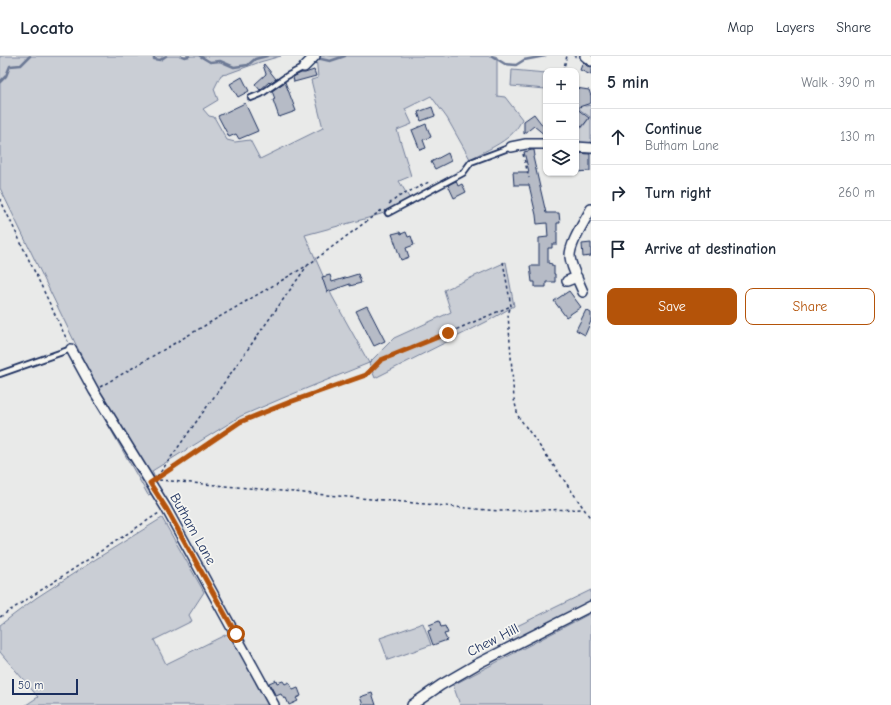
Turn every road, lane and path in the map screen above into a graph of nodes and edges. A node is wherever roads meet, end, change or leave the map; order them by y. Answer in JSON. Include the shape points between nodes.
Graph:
{"nodes":[{"id":1,"x":567,"y":56,"type":"edge"},
{"id":2,"x":585,"y":56,"type":"edge"},
{"id":3,"x":591,"y":61,"type":"edge"},
{"id":4,"x":310,"y":62,"type":"edge"},
{"id":5,"x":564,"y":68,"type":"edge"},
{"id":6,"x":251,"y":98,"type":"dead end"},
{"id":7,"x":543,"y":144,"type":"edge"},
{"id":8,"x":521,"y":145,"type":"junction"},
{"id":9,"x":511,"y":147,"type":"joint"},
{"id":10,"x":579,"y":147,"type":"edge"},
{"id":11,"x":591,"y":148,"type":"edge"},
{"id":12,"x":529,"y":178,"type":"dead end"},
{"id":13,"x":433,"y":181,"type":"dead end"},
{"id":14,"x":0,"y":199,"type":"edge"},
{"id":15,"x":591,"y":209,"type":"edge"},
{"id":16,"x":388,"y":213,"type":"dead end"},
{"id":17,"x":503,"y":262,"type":"dead end"},
{"id":18,"x":308,"y":265,"type":"junction"},
{"id":19,"x":577,"y":277,"type":"junction"},
{"id":20,"x":567,"y":281,"type":"dead end"},
{"id":21,"x":583,"y":292,"type":"dead end"},
{"id":22,"x":511,"y":306,"type":"junction"},
{"id":23,"x":71,"y":348,"type":"junction"},
{"id":24,"x":0,"y":374,"type":"edge"},
{"id":25,"x":94,"y":391,"type":"junction"},
{"id":26,"x":155,"y":480,"type":"junction"},
{"id":27,"x":166,"y":508,"type":"junction"},
{"id":28,"x":583,"y":509,"type":"junction"},
{"id":29,"x":591,"y":519,"type":"edge"},
{"id":30,"x":591,"y":606,"type":"edge"},
{"id":31,"x":0,"y":617,"type":"edge"},
{"id":32,"x":274,"y":705,"type":"edge"},
{"id":33,"x":412,"y":705,"type":"edge"}],
"edges":[{"from":1,"to":5,"type":"path"},
{"from":2,"to":3,"type":"street"},
{"from":4,"to":6,"type":"lane"},
{"from":7,"to":8,"type":"street"},
{"from":8,"to":9,"type":"street"},
{"from":8,"to":12,"type":"path"},
{"from":9,"to":16,"type":"lane","via":[[471,162],[463,173]]},
{"from":10,"to":11,"type":"street"},
{"from":13,"to":18,"type":"path","via":[[398,197]]},
{"from":14,"to":23,"type":"path"},
{"from":15,"to":19,"type":"street","via":[[570,251]]},
{"from":17,"to":22,"type":"path"},
{"from":18,"to":25,"type":"path"},
{"from":18,"to":26,"type":"path"},
{"from":19,"to":20,"type":"street"},
{"from":19,"to":21,"type":"street"},
{"from":22,"to":26,"type":"path","via":[[381,360],[366,375],[240,422]]},
{"from":22,"to":28,"type":"path","via":[[508,314],[509,330],[514,399],[518,416]]},
{"from":23,"to":24,"type":"lane"},
{"from":23,"to":25,"type":"street","name":"Butham Lane"},
{"from":25,"to":27,"type":"street","name":"Butham Lane"},
{"from":26,"to":28,"type":"path","via":[[498,511]]},
{"from":27,"to":31,"type":"path"},
{"from":27,"to":32,"type":"street","name":"Butham Lane"},
{"from":28,"to":29,"type":"path"},
{"from":30,"to":33,"type":"street","name":"Chew Hill","via":[[479,663]]}]}
